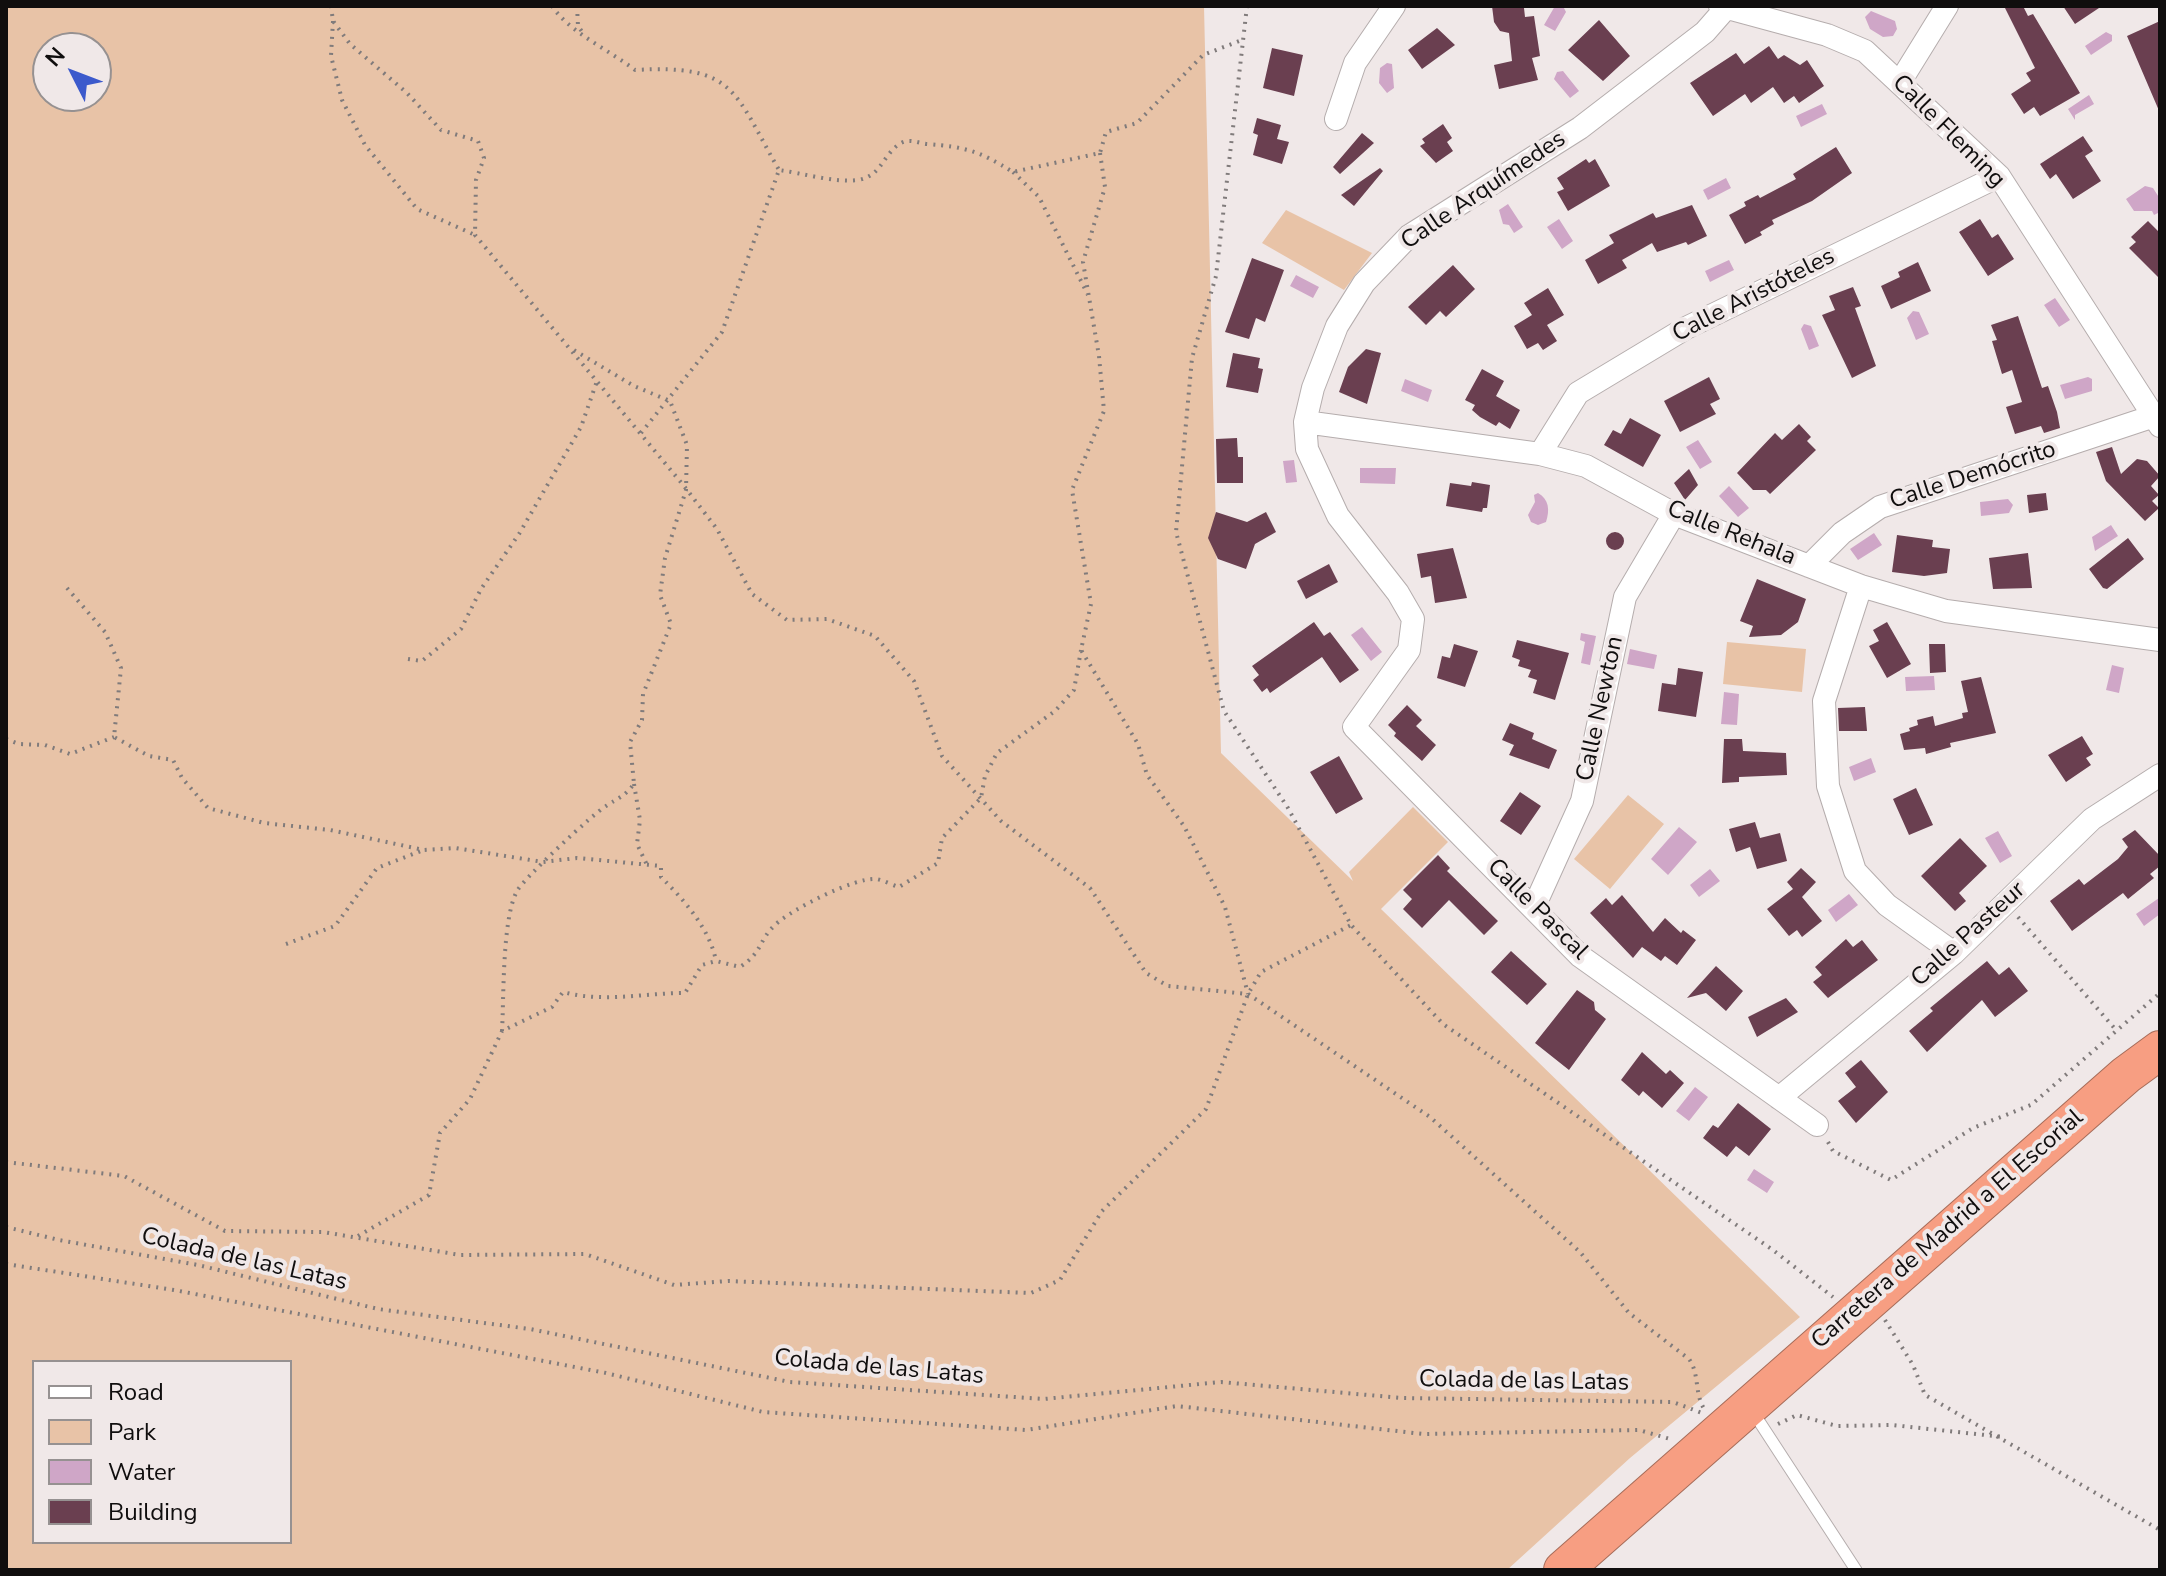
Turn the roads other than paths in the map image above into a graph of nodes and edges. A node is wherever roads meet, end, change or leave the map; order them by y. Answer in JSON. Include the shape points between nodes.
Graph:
{"nodes":[{"id":1,"x":1394,"y":6,"type":"edge"},
{"id":2,"x":1947,"y":6,"type":"edge"},
{"id":3,"x":1723,"y":7,"type":"edge"},
{"id":4,"x":1900,"y":82,"type":"junction"},
{"id":5,"x":1336,"y":119,"type":"dead end"},
{"id":6,"x":1999,"y":176,"type":"junction"},
{"id":7,"x":2157,"y":421,"type":"edge"},
{"id":8,"x":1305,"y":422,"type":"junction"},
{"id":9,"x":1540,"y":454,"type":"junction"},
{"id":10,"x":1674,"y":514,"type":"junction"},
{"id":11,"x":1809,"y":566,"type":"junction"},
{"id":12,"x":1861,"y":586,"type":"junction"},
{"id":13,"x":2160,"y":640,"type":"edge"},
{"id":14,"x":2160,"y":775,"type":"edge"},
{"id":15,"x":1534,"y":907,"type":"junction"},
{"id":16,"x":1954,"y":953,"type":"junction"},
{"id":17,"x":2160,"y":1050,"type":"edge"},
{"id":18,"x":1779,"y":1098,"type":"junction"},
{"id":19,"x":1817,"y":1125,"type":"road end"},
{"id":20,"x":1741,"y":1416,"type":"junction"},
{"id":21,"x":1563,"y":1570,"type":"edge"},
{"id":22,"x":1856,"y":1570,"type":"edge"}],
"edges":[{"from":1,"to":5,"type":"street","via":[[1355,63]]},
{"from":2,"to":4,"type":"street"},
{"from":3,"to":4,"type":"street","name":"Calle Fleming","via":[[1827,35],[1865,51]]},
{"from":3,"to":8,"type":"street","name":"Calle Arquímedes","via":[[1705,32],[1580,128],[1409,236],[1364,283],[1337,326]]},
{"from":4,"to":6,"type":"street","name":"Calle Fleming"},
{"from":6,"to":7,"type":"street","name":"Calle Fleming"},
{"from":6,"to":9,"type":"street","name":"Calle Aristóteles","via":[[1673,336],[1578,393]]},
{"from":7,"to":11,"type":"street","name":"Calle Demócrito","via":[[1880,507],[1842,533]]},
{"from":8,"to":9,"type":"street","name":"Calle Rehala"},
{"from":8,"to":15,"type":"street","name":"Calle Pascal","via":[[1307,449],[1338,516],[1413,619],[1409,650],[1354,727]]},
{"from":9,"to":10,"type":"street","name":"Calle Rehala","via":[[1586,466]]},
{"from":10,"to":11,"type":"street","name":"Calle Rehala"},
{"from":10,"to":15,"type":"street","name":"Calle Newton","via":[[1625,597],[1582,801]]},
{"from":11,"to":12,"type":"street","name":"Calle Rehala"},
{"from":12,"to":13,"type":"street","name":"Calle Rehala","via":[[1946,611]]},
{"from":12,"to":16,"type":"street","via":[[1824,701],[1828,786],[1855,871],[1887,905]]},
{"from":14,"to":16,"type":"street","name":"Calle Pasteur","via":[[2092,819]]},
{"from":15,"to":18,"type":"street","name":"Calle Pascal","via":[[1580,956]]},
{"from":16,"to":18,"type":"street","name":"Calle Pasteur"},
{"from":17,"to":20,"type":"highway","name":"Carretera de Madrid a El Escorial","via":[[1861,1304]]},
{"from":18,"to":19,"type":"street","name":"Calle Pascal"},
{"from":20,"to":21,"type":"highway","name":"Carretera de Madrid a El Escorial"},
{"from":20,"to":22,"type":"lane"}]}
